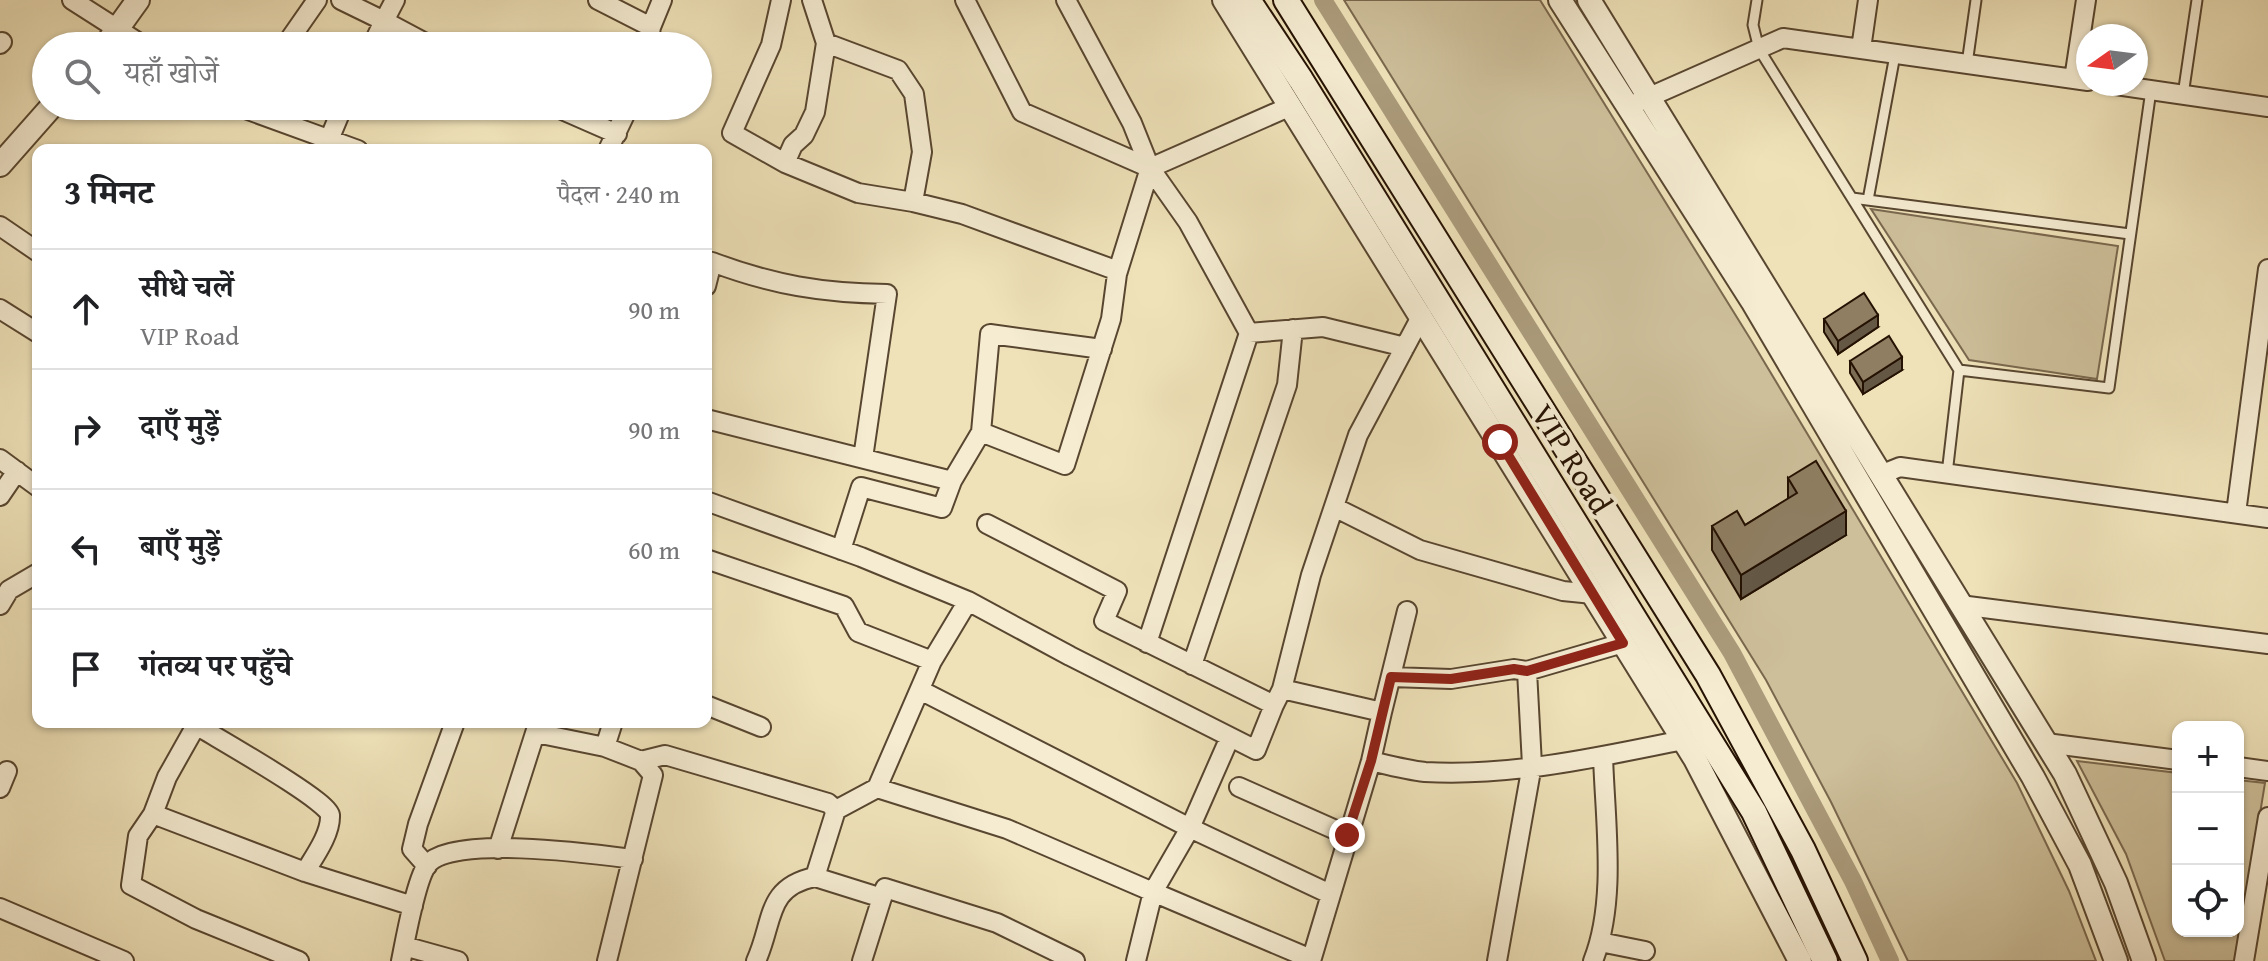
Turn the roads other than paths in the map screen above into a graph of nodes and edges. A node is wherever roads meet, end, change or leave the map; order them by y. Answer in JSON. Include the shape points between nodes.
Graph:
{"nodes":[{"id":1,"x":72,"y":0,"type":"edge"},
{"id":2,"x":138,"y":0,"type":"edge"},
{"id":3,"x":317,"y":0,"type":"edge"},
{"id":4,"x":341,"y":0,"type":"edge"},
{"id":5,"x":395,"y":0,"type":"edge"},
{"id":6,"x":598,"y":0,"type":"edge"},
{"id":7,"x":662,"y":0,"type":"edge"},
{"id":8,"x":781,"y":0,"type":"edge"},
{"id":9,"x":812,"y":0,"type":"edge"},
{"id":10,"x":965,"y":0,"type":"edge"},
{"id":11,"x":1066,"y":0,"type":"edge"},
{"id":12,"x":1224,"y":0,"type":"edge"},
{"id":13,"x":1248,"y":0,"type":"edge"},
{"id":14,"x":1286,"y":0,"type":"edge"},
{"id":15,"x":1560,"y":0,"type":"edge"},
{"id":16,"x":1589,"y":0,"type":"edge"},
{"id":17,"x":1757,"y":0,"type":"edge"},
{"id":18,"x":1868,"y":0,"type":"edge"},
{"id":19,"x":1976,"y":0,"type":"edge"},
{"id":20,"x":2086,"y":0,"type":"edge"},
{"id":21,"x":2197,"y":0,"type":"edge"},
{"id":22,"x":384,"y":21,"type":"junction"},
{"id":23,"x":2084,"y":24,"type":"edge"},
{"id":24,"x":651,"y":27,"type":"junction"},
{"id":25,"x":106,"y":32,"type":"edge"},
{"id":26,"x":115,"y":32,"type":"edge"},
{"id":27,"x":295,"y":32,"type":"edge"},
{"id":28,"x":379,"y":32,"type":"edge"},
{"id":29,"x":405,"y":32,"type":"edge"},
{"id":30,"x":650,"y":32,"type":"edge"},
{"id":31,"x":826,"y":43,"type":"junction"},
{"id":32,"x":1759,"y":49,"type":"junction"},
{"id":33,"x":1861,"y":49,"type":"junction"},
{"id":34,"x":1895,"y":55,"type":"junction"},
{"id":35,"x":1967,"y":64,"type":"junction"},
{"id":36,"x":2076,"y":79,"type":"edge"},
{"id":37,"x":2148,"y":90,"type":"edge"},
{"id":38,"x":2151,"y":90,"type":"junction"},
{"id":39,"x":2183,"y":95,"type":"junction"},
{"id":40,"x":1638,"y":102,"type":"junction"},
{"id":41,"x":1291,"y":106,"type":"junction"},
{"id":42,"x":2268,"y":107,"type":"edge"},
{"id":43,"x":40,"y":120,"type":"edge"},
{"id":44,"x":271,"y":120,"type":"edge"},
{"id":45,"x":337,"y":120,"type":"edge"},
{"id":46,"x":576,"y":120,"type":"edge"},
{"id":47,"x":623,"y":120,"type":"edge"},
{"id":48,"x":613,"y":142,"type":"edge"},
{"id":49,"x":327,"y":144,"type":"edge"},
{"id":50,"x":785,"y":163,"type":"junction"},
{"id":51,"x":0,"y":165,"type":"edge"},
{"id":52,"x":1150,"y":168,"type":"junction"},
{"id":53,"x":1852,"y":198,"type":"junction"},
{"id":54,"x":1868,"y":200,"type":"junction"},
{"id":55,"x":913,"y":202,"type":"junction"},
{"id":56,"x":0,"y":226,"type":"edge"},
{"id":57,"x":2130,"y":234,"type":"junction"},
{"id":58,"x":32,"y":248,"type":"edge"},
{"id":59,"x":712,"y":263,"type":"edge"},
{"id":60,"x":2268,"y":269,"type":"edge"},
{"id":61,"x":1118,"y":271,"type":"junction"},
{"id":62,"x":0,"y":309,"type":"edge"},
{"id":63,"x":1422,"y":315,"type":"junction"},
{"id":64,"x":32,"y":329,"type":"edge"},
{"id":65,"x":1293,"y":329,"type":"junction"},
{"id":66,"x":1249,"y":333,"type":"junction"},
{"id":67,"x":1405,"y":347,"type":"junction"},
{"id":68,"x":1102,"y":349,"type":"junction"},
{"id":69,"x":1959,"y":370,"type":"junction"},
{"id":70,"x":712,"y":420,"type":"edge"},
{"id":71,"x":981,"y":432,"type":"junction"},
{"id":72,"x":863,"y":458,"type":"junction"},
{"id":73,"x":0,"y":459,"type":"edge"},
{"id":74,"x":17,"y":471,"type":"junction"},
{"id":75,"x":1947,"y":474,"type":"junction"},
{"id":76,"x":1880,"y":475,"type":"junction"},
{"id":77,"x":952,"y":481,"type":"junction"},
{"id":78,"x":32,"y":482,"type":"edge"},
{"id":79,"x":0,"y":496,"type":"edge"},
{"id":80,"x":712,"y":503,"type":"edge"},
{"id":81,"x":1334,"y":507,"type":"junction"},
{"id":82,"x":2236,"y":513,"type":"junction"},
{"id":83,"x":2268,"y":518,"type":"edge"},
{"id":84,"x":987,"y":524,"type":"dead end"},
{"id":85,"x":841,"y":550,"type":"junction"},
{"id":86,"x":712,"y":561,"type":"edge"},
{"id":87,"x":32,"y":577,"type":"edge"},
{"id":88,"x":1593,"y":594,"type":"junction"},
{"id":89,"x":968,"y":601,"type":"junction"},
{"id":90,"x":0,"y":605,"type":"edge"},
{"id":91,"x":1960,"y":605,"type":"junction"},
{"id":92,"x":1407,"y":611,"type":"dead end"},
{"id":93,"x":1147,"y":643,"type":"junction"},
{"id":94,"x":1623,"y":643,"type":"junction"},
{"id":95,"x":2268,"y":644,"type":"edge"},
{"id":96,"x":932,"y":661,"type":"junction"},
{"id":97,"x":1192,"y":665,"type":"junction"},
{"id":98,"x":1527,"y":671,"type":"junction"},
{"id":99,"x":1391,"y":677,"type":"junction"},
{"id":100,"x":920,"y":690,"type":"junction"},
{"id":101,"x":1278,"y":697,"type":"junction"},
{"id":102,"x":712,"y":707,"type":"edge"},
{"id":103,"x":1382,"y":712,"type":"junction"},
{"id":104,"x":761,"y":727,"type":"dead end"},
{"id":105,"x":195,"y":728,"type":"edge"},
{"id":106,"x":203,"y":728,"type":"edge"},
{"id":107,"x":453,"y":728,"type":"edge"},
{"id":108,"x":611,"y":728,"type":"edge"},
{"id":109,"x":1230,"y":737,"type":"junction"},
{"id":110,"x":1683,"y":740,"type":"junction"},
{"id":111,"x":2046,"y":743,"type":"junction"},
{"id":112,"x":605,"y":747,"type":"junction"},
{"id":113,"x":1603,"y":756,"type":"junction"},
{"id":114,"x":2172,"y":759,"type":"edge"},
{"id":115,"x":641,"y":761,"type":"junction"},
{"id":116,"x":1371,"y":761,"type":"junction"},
{"id":117,"x":1532,"y":765,"type":"junction"},
{"id":118,"x":2244,"y":768,"type":"edge"},
{"id":119,"x":2268,"y":771,"type":"edge"},
{"id":120,"x":1239,"y":787,"type":"dead end"},
{"id":121,"x":877,"y":788,"type":"junction"},
{"id":122,"x":836,"y":810,"type":"junction"},
{"id":123,"x":153,"y":814,"type":"junction"},
{"id":124,"x":2268,"y":817,"type":"edge"},
{"id":125,"x":1190,"y":828,"type":"junction"},
{"id":126,"x":1347,"y":835,"type":"junction"},
{"id":127,"x":498,"y":849,"type":"junction"},
{"id":128,"x":2265,"y":853,"type":"edge"},
{"id":129,"x":633,"y":859,"type":"junction"},
{"id":130,"x":427,"y":866,"type":"junction"},
{"id":131,"x":305,"y":872,"type":"junction"},
{"id":132,"x":815,"y":877,"type":"junction"},
{"id":133,"x":1153,"y":892,"type":"junction"},
{"id":134,"x":1330,"y":894,"type":"junction"},
{"id":135,"x":882,"y":898,"type":"junction"},
{"id":136,"x":413,"y":906,"type":"junction"},
{"id":137,"x":0,"y":908,"type":"edge"},
{"id":138,"x":1600,"y":942,"type":"junction"},
{"id":139,"x":1645,"y":951,"type":"dead end"},
{"id":140,"x":403,"y":954,"type":"edge"},
{"id":141,"x":1311,"y":960,"type":"edge"},
{"id":142,"x":124,"y":961,"type":"edge"},
{"id":143,"x":299,"y":961,"type":"edge"},
{"id":144,"x":458,"y":961,"type":"edge"},
{"id":145,"x":607,"y":961,"type":"edge"},
{"id":146,"x":756,"y":961,"type":"edge"},
{"id":147,"x":862,"y":961,"type":"edge"},
{"id":148,"x":1075,"y":961,"type":"edge"},
{"id":149,"x":1136,"y":961,"type":"edge"},
{"id":150,"x":1497,"y":961,"type":"edge"},
{"id":151,"x":1593,"y":961,"type":"edge"},
{"id":152,"x":1800,"y":961,"type":"edge"},
{"id":153,"x":1825,"y":961,"type":"edge"},
{"id":154,"x":1855,"y":961,"type":"edge"},
{"id":155,"x":2116,"y":961,"type":"edge"},
{"id":156,"x":2144,"y":961,"type":"edge"},
{"id":157,"x":2244,"y":961,"type":"edge"}],
"edges":[{"from":1,"to":25,"type":"street"},
{"from":2,"to":26,"type":"street"},
{"from":3,"to":27,"type":"street"},
{"from":4,"to":22,"type":"street"},
{"from":5,"to":22,"type":"street"},
{"from":6,"to":24,"type":"street"},
{"from":7,"to":24,"type":"street"},
{"from":8,"to":50,"type":"street","via":[[771,45],[732,133]]},
{"from":9,"to":31,"type":"street"},
{"from":10,"to":52,"type":"street","via":[[1022,112]]},
{"from":11,"to":52,"type":"street","via":[[1132,123]]},
{"from":12,"to":41,"type":"street","name":"VIP Road"},
{"from":13,"to":153,"type":"main road","name":"VIP Road","via":[[1754,812]]},
{"from":14,"to":154,"type":"main road","name":"VIP Road","via":[[1708,675],[1803,850]]},
{"from":15,"to":40,"type":"street"},
{"from":16,"to":40,"type":"street"},
{"from":17,"to":32,"type":"lane","via":[[1753,25]]},
{"from":18,"to":33,"type":"street"},
{"from":19,"to":35,"type":"lane"},
{"from":20,"to":23,"type":"street"},
{"from":21,"to":39,"type":"lane"},
{"from":22,"to":28,"type":"street"},
{"from":22,"to":29,"type":"street"},
{"from":24,"to":30,"type":"street"},
{"from":31,"to":50,"type":"street","via":[[815,112]]},
{"from":31,"to":55,"type":"street","via":[[898,70],[914,94],[922,152]]},
{"from":32,"to":33,"type":"street","via":[[1783,38]]},
{"from":32,"to":40,"type":"street"},
{"from":32,"to":53,"type":"lane"},
{"from":33,"to":34,"type":"street"},
{"from":34,"to":35,"type":"street"},
{"from":34,"to":54,"type":"lane"},
{"from":35,"to":36,"type":"street"},
{"from":37,"to":38,"type":"street"},
{"from":38,"to":39,"type":"street"},
{"from":38,"to":57,"type":"lane"},
{"from":39,"to":42,"type":"street"},
{"from":40,"to":76,"type":"street"},
{"from":40,"to":155,"type":"street","via":[[2033,777],[2080,865]]},
{"from":41,"to":52,"type":"street"},
{"from":41,"to":63,"type":"street","name":"VIP Road"},
{"from":43,"to":51,"type":"street"},
{"from":44,"to":49,"type":"street"},
{"from":45,"to":49,"type":"street"},
{"from":46,"to":48,"type":"street"},
{"from":47,"to":48,"type":"street"},
{"from":50,"to":55,"type":"street","via":[[858,193]]},
{"from":52,"to":61,"type":"street"},
{"from":52,"to":66,"type":"street","via":[[1188,222]]},
{"from":53,"to":54,"type":"lane"},
{"from":53,"to":69,"type":"lane"},
{"from":54,"to":57,"type":"lane"},
{"from":55,"to":61,"type":"street","via":[[962,214]]},
{"from":56,"to":58,"type":"street"},
{"from":57,"to":69,"type":"lane","via":[[2109,388]]},
{"from":59,"to":72,"type":"street","via":[[800,289],[887,294]]},
{"from":60,"to":82,"type":"street"},
{"from":61,"to":68,"type":"street"},
{"from":62,"to":64,"type":"street"},
{"from":63,"to":67,"type":"street"},
{"from":63,"to":88,"type":"street","name":"VIP Road"},
{"from":65,"to":66,"type":"street"},
{"from":65,"to":67,"type":"street","via":[[1323,327]]},
{"from":65,"to":97,"type":"street","via":[[1287,385]]},
{"from":66,"to":93,"type":"street"},
{"from":67,"to":81,"type":"street","via":[[1358,435]]},
{"from":68,"to":71,"type":"street","via":[[990,334]]},
{"from":68,"to":71,"type":"street","via":[[1065,465]]},
{"from":69,"to":75,"type":"lane"},
{"from":70,"to":72,"type":"street"},
{"from":71,"to":77,"type":"street"},
{"from":72,"to":77,"type":"street"},
{"from":73,"to":74,"type":"street"},
{"from":74,"to":78,"type":"street"},
{"from":74,"to":79,"type":"street"},
{"from":75,"to":76,"type":"street","via":[[1900,467]]},
{"from":75,"to":82,"type":"street"},
{"from":76,"to":91,"type":"street"},
{"from":77,"to":85,"type":"street","via":[[942,508],[861,487]]},
{"from":80,"to":85,"type":"street"},
{"from":81,"to":88,"type":"street","via":[[1420,550],[1563,591]]},
{"from":81,"to":101,"type":"street"},
{"from":82,"to":83,"type":"street"},
{"from":84,"to":93,"type":"street","via":[[1117,591],[1104,621]]},
{"from":85,"to":89,"type":"street"},
{"from":86,"to":96,"type":"street","via":[[844,606],[858,632]]},
{"from":87,"to":90,"type":"street","via":[[9,590]]},
{"from":88,"to":94,"type":"street","name":"VIP Road"},
{"from":89,"to":96,"type":"street"},
{"from":89,"to":109,"type":"street"},
{"from":91,"to":95,"type":"street"},
{"from":91,"to":111,"type":"street"},
{"from":92,"to":99,"type":"street"},
{"from":93,"to":97,"type":"street"},
{"from":94,"to":98,"type":"street"},
{"from":94,"to":110,"type":"street","name":"VIP Road"},
{"from":96,"to":100,"type":"street"},
{"from":97,"to":101,"type":"street"},
{"from":98,"to":99,"type":"street","via":[[1451,679]]},
{"from":98,"to":117,"type":"street"},
{"from":99,"to":103,"type":"street"},
{"from":100,"to":121,"type":"street"},
{"from":100,"to":125,"type":"street"},
{"from":101,"to":103,"type":"street"},
{"from":101,"to":109,"type":"street","via":[[1256,750]]},
{"from":102,"to":104,"type":"street"},
{"from":103,"to":116,"type":"street"},
{"from":105,"to":123,"type":"street"},
{"from":106,"to":131,"type":"street","via":[[328,809],[328,829]]},
{"from":107,"to":130,"type":"street","via":[[412,849]]},
{"from":108,"to":112,"type":"street"},
{"from":109,"to":125,"type":"street"},
{"from":110,"to":113,"type":"street"},
{"from":110,"to":152,"type":"street","name":"VIP Road"},
{"from":111,"to":114,"type":"street"},
{"from":111,"to":156,"type":"street","via":[[2109,870]]},
{"from":112,"to":115,"type":"street"},
{"from":112,"to":127,"type":"street","via":[[536,730]]},
{"from":113,"to":117,"type":"street"},
{"from":113,"to":138,"type":"street","via":[[1607,906]]},
{"from":115,"to":122,"type":"street","via":[[665,755],[828,803]]},
{"from":115,"to":129,"type":"street","via":[[653,775]]},
{"from":116,"to":117,"type":"street","via":[[1423,772]]},
{"from":116,"to":126,"type":"street"},
{"from":117,"to":150,"type":"street"},
{"from":118,"to":119,"type":"street"},
{"from":120,"to":126,"type":"street"},
{"from":121,"to":122,"type":"street"},
{"from":121,"to":133,"type":"street","via":[[1007,829]]},
{"from":122,"to":132,"type":"street"},
{"from":123,"to":131,"type":"street"},
{"from":123,"to":143,"type":"street","via":[[138,836],[131,885],[196,919]]},
{"from":124,"to":128,"type":"street"},
{"from":125,"to":133,"type":"street"},
{"from":125,"to":134,"type":"street"},
{"from":126,"to":134,"type":"street"},
{"from":127,"to":129,"type":"street","via":[[567,850]]},
{"from":127,"to":130,"type":"street","via":[[459,849]]},
{"from":128,"to":157,"type":"street"},
{"from":129,"to":145,"type":"street"},
{"from":130,"to":136,"type":"street"},
{"from":131,"to":136,"type":"street"},
{"from":132,"to":135,"type":"street"},
{"from":132,"to":146,"type":"street","via":[[797,881],[778,897]]},
{"from":133,"to":141,"type":"street"},
{"from":133,"to":149,"type":"street"},
{"from":134,"to":141,"type":"street"},
{"from":135,"to":147,"type":"street"},
{"from":135,"to":148,"type":"street","via":[[885,888],[997,923]]},
{"from":136,"to":140,"type":"street"},
{"from":137,"to":142,"type":"street"},
{"from":138,"to":139,"type":"street"},
{"from":138,"to":151,"type":"street"},
{"from":140,"to":144,"type":"street"}]}
